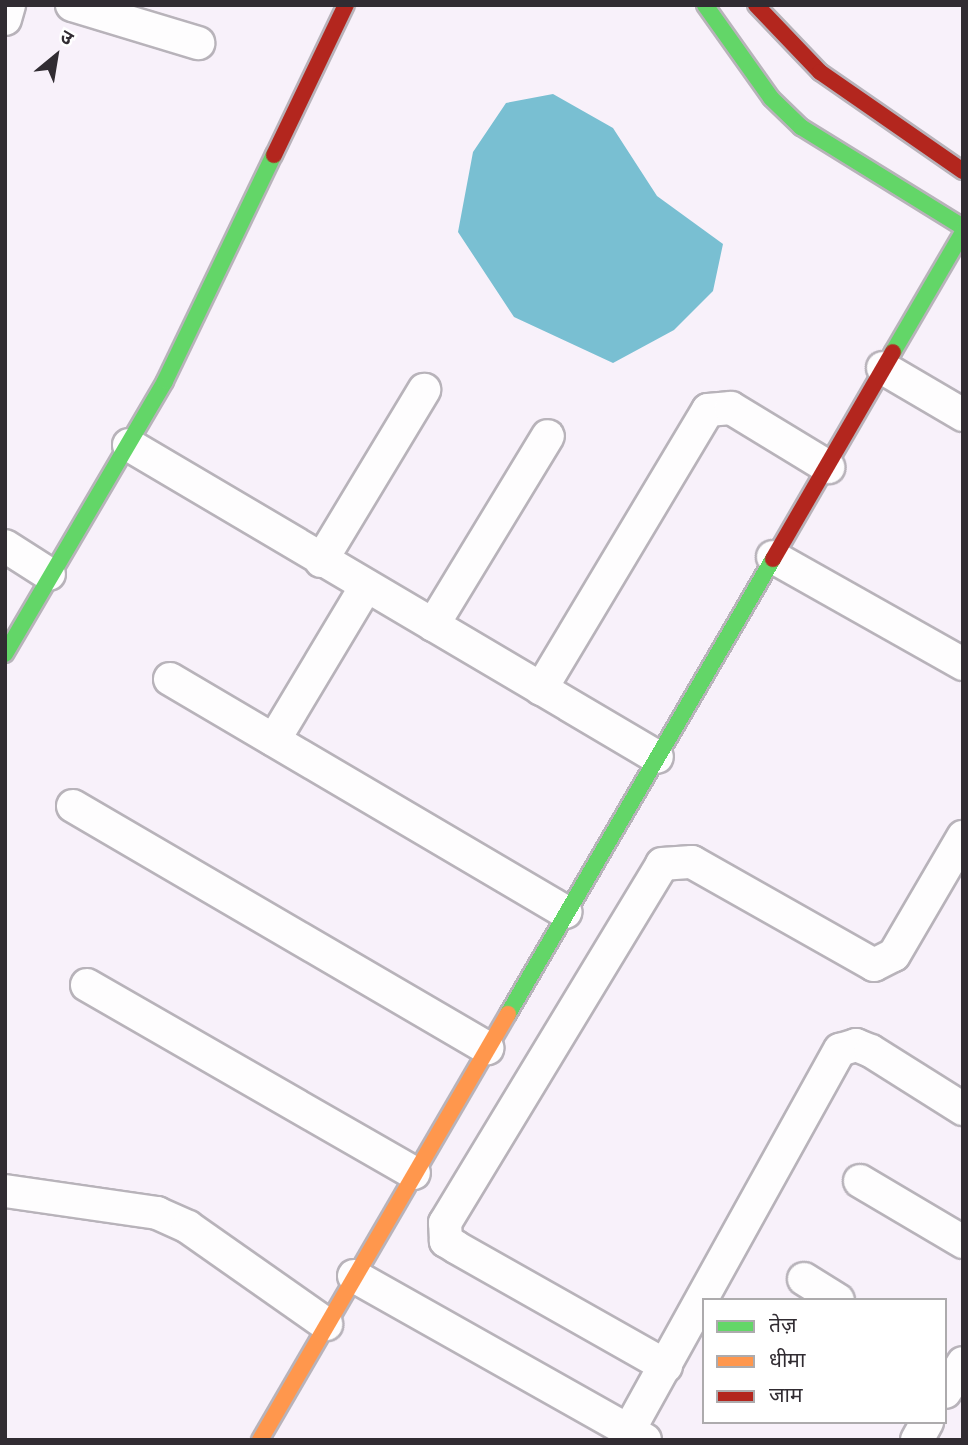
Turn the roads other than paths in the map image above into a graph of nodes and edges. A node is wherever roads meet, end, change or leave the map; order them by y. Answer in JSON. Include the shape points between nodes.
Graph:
{"nodes":[{"id":1,"x":9,"y":5,"type":"edge"},
{"id":2,"x":72,"y":5,"type":"edge"},
{"id":3,"x":346,"y":5,"type":"edge"},
{"id":4,"x":705,"y":5,"type":"edge"},
{"id":5,"x":755,"y":5,"type":"edge"},
{"id":6,"x":5,"y":19,"type":"edge"},
{"id":7,"x":198,"y":43,"type":"dead end"},
{"id":8,"x":963,"y":171,"type":"edge"},
{"id":9,"x":963,"y":229,"type":"edge"},
{"id":10,"x":883,"y":368,"type":"junction"},
{"id":11,"x":424,"y":390,"type":"dead end"},
{"id":12,"x":963,"y":415,"type":"edge"},
{"id":13,"x":548,"y":436,"type":"dead end"},
{"id":14,"x":129,"y":445,"type":"junction"},
{"id":15,"x":828,"y":467,"type":"junction"},
{"id":16,"x":5,"y":546,"type":"edge"},
{"id":17,"x":774,"y":557,"type":"junction"},
{"id":18,"x":321,"y":561,"type":"junction"},
{"id":19,"x":49,"y":574,"type":"junction"},
{"id":20,"x":365,"y":587,"type":"junction"},
{"id":21,"x":433,"y":625,"type":"junction"},
{"id":22,"x":5,"y":654,"type":"edge"},
{"id":23,"x":963,"y":664,"type":"edge"},
{"id":24,"x":170,"y":679,"type":"dead end"},
{"id":25,"x":541,"y":689,"type":"junction"},
{"id":26,"x":274,"y":740,"type":"junction"},
{"id":27,"x":657,"y":757,"type":"junction"},
{"id":28,"x":73,"y":806,"type":"dead end"},
{"id":29,"x":963,"y":837,"type":"edge"},
{"id":30,"x":566,"y":912,"type":"junction"},
{"id":31,"x":87,"y":985,"type":"dead end"},
{"id":32,"x":487,"y":1048,"type":"junction"},
{"id":33,"x":959,"y":1097,"type":"edge"},
{"id":34,"x":414,"y":1173,"type":"junction"},
{"id":35,"x":860,"y":1181,"type":"dead end"},
{"id":36,"x":5,"y":1191,"type":"edge"},
{"id":37,"x":963,"y":1242,"type":"edge"},
{"id":38,"x":354,"y":1276,"type":"junction"},
{"id":39,"x":804,"y":1279,"type":"dead end"},
{"id":40,"x":703,"y":1298,"type":"edge"},
{"id":41,"x":835,"y":1298,"type":"edge"},
{"id":42,"x":702,"y":1301,"type":"edge"},
{"id":43,"x":326,"y":1324,"type":"junction"},
{"id":44,"x":666,"y":1366,"type":"junction"},
{"id":45,"x":926,"y":1424,"type":"edge"},
{"id":46,"x":637,"y":1435,"type":"edge"},
{"id":47,"x":260,"y":1440,"type":"edge"},
{"id":48,"x":917,"y":1440,"type":"edge"}],
"edges":[{"from":1,"to":6,"type":"street"},
{"from":2,"to":7,"type":"street"},
{"from":3,"to":14,"type":"street"},
{"from":4,"to":9,"type":"street","via":[[771,98],[802,127]]},
{"from":5,"to":8,"type":"street","via":[[820,72]]},
{"from":9,"to":10,"type":"street"},
{"from":10,"to":12,"type":"street"},
{"from":10,"to":15,"type":"street"},
{"from":11,"to":18,"type":"street"},
{"from":13,"to":21,"type":"street"},
{"from":14,"to":18,"type":"street"},
{"from":14,"to":19,"type":"street"},
{"from":15,"to":17,"type":"street"},
{"from":15,"to":25,"type":"street","via":[[731,408],[708,410]]},
{"from":16,"to":19,"type":"street"},
{"from":17,"to":23,"type":"street"},
{"from":17,"to":27,"type":"street"},
{"from":18,"to":20,"type":"street"},
{"from":19,"to":22,"type":"street"},
{"from":20,"to":21,"type":"street"},
{"from":20,"to":26,"type":"street"},
{"from":21,"to":25,"type":"street"},
{"from":24,"to":26,"type":"street"},
{"from":25,"to":27,"type":"street"},
{"from":26,"to":30,"type":"street"},
{"from":27,"to":30,"type":"street"},
{"from":28,"to":32,"type":"street"},
{"from":29,"to":44,"type":"street","via":[[894,955],[874,965],[692,862],[662,864],[446,1223],[446,1241],[456,1248]]},
{"from":30,"to":32,"type":"street"},
{"from":31,"to":34,"type":"street"},
{"from":32,"to":34,"type":"street"},
{"from":33,"to":40,"type":"street","via":[[856,1045],[840,1050]]},
{"from":34,"to":38,"type":"street"},
{"from":35,"to":37,"type":"street"},
{"from":36,"to":43,"type":"street","via":[[157,1213],[188,1227]]},
{"from":38,"to":43,"type":"street"},
{"from":38,"to":46,"type":"street"},
{"from":39,"to":41,"type":"street"},
{"from":42,"to":44,"type":"street"},
{"from":43,"to":47,"type":"street"},
{"from":44,"to":46,"type":"street"},
{"from":45,"to":48,"type":"street"}]}
